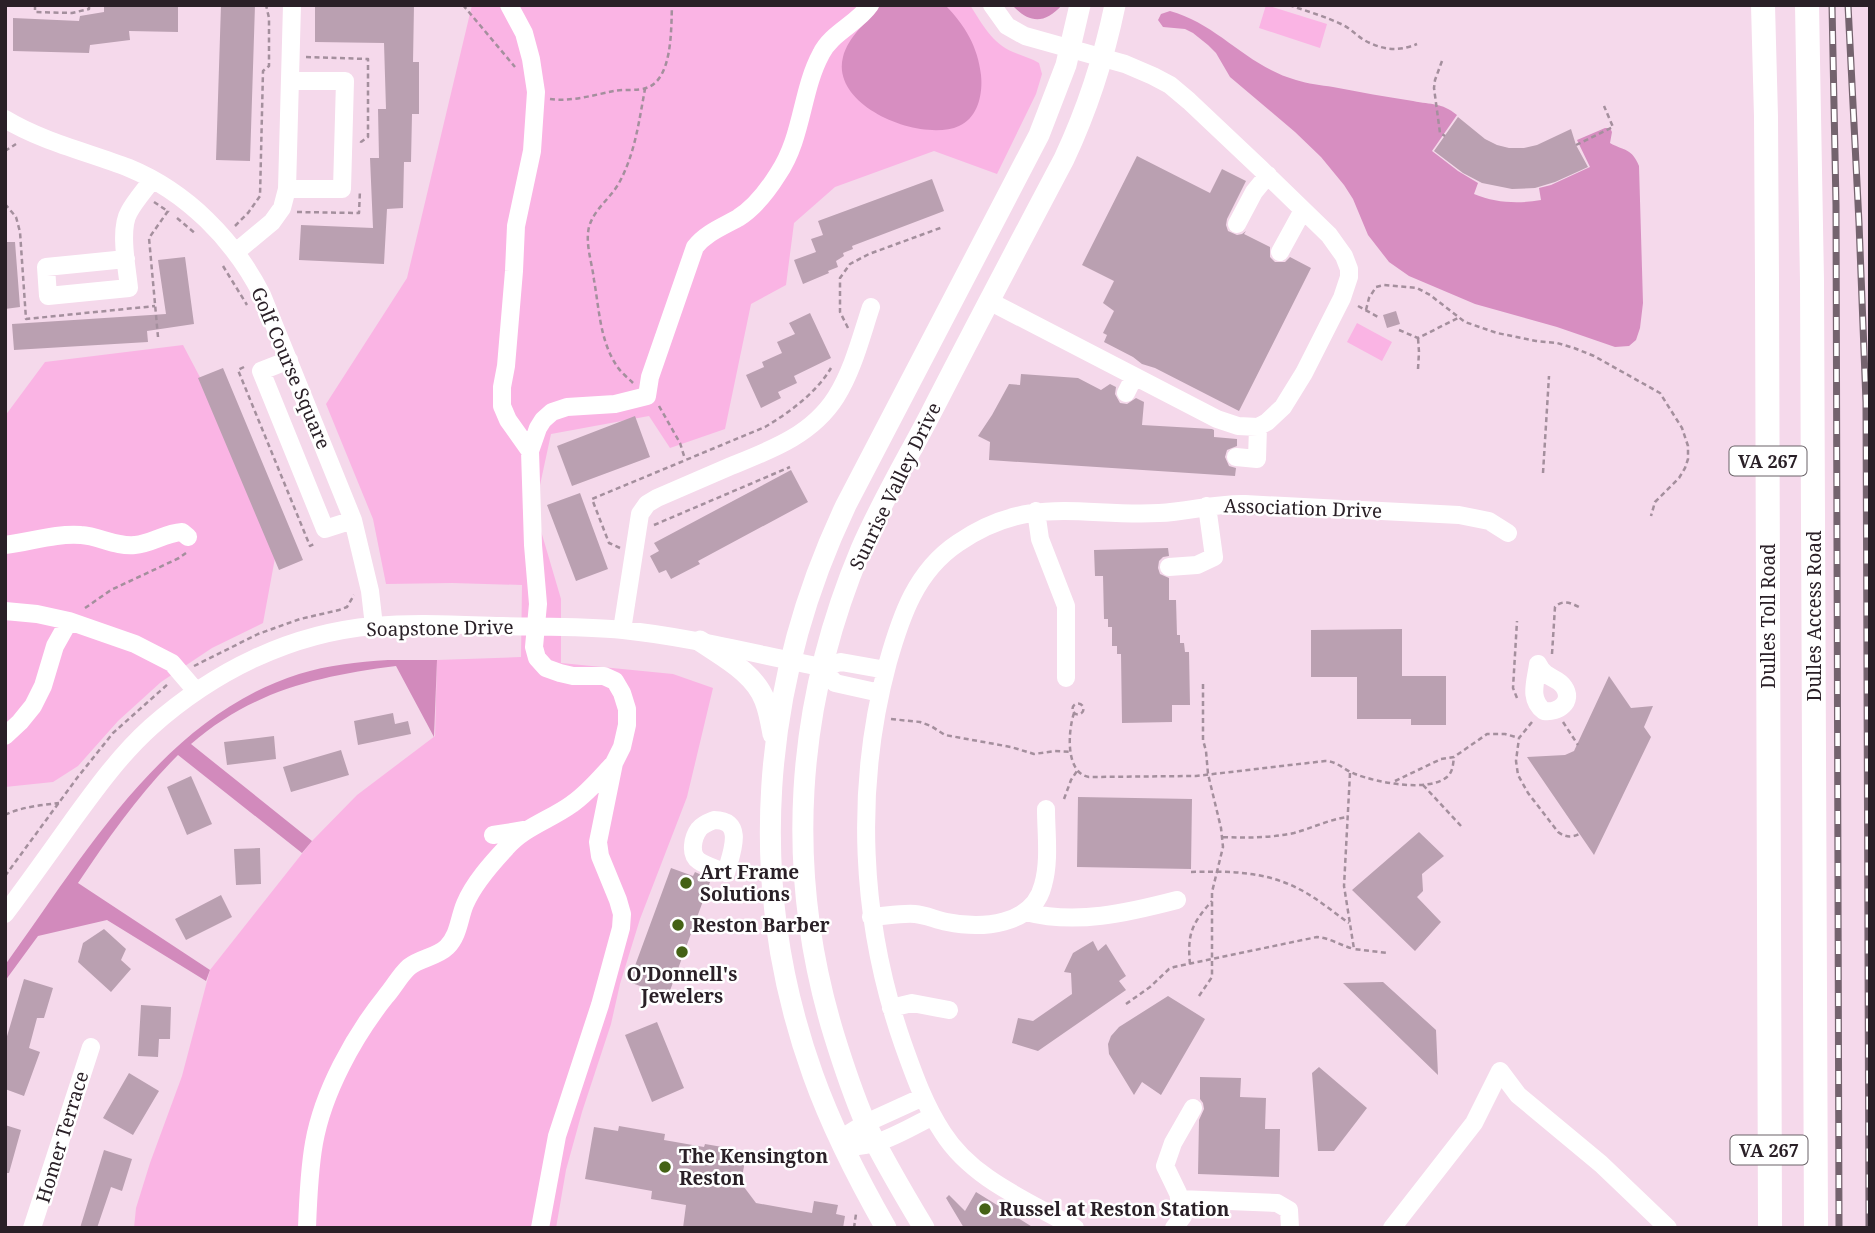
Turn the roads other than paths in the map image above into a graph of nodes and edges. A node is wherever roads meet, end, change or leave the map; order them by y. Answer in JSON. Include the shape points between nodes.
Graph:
{"nodes":[{"id":1,"x":292,"y":5,"type":"edge"},
{"id":2,"x":509,"y":5,"type":"edge"},
{"id":3,"x":870,"y":5,"type":"edge"},
{"id":4,"x":992,"y":5,"type":"edge"},
{"id":5,"x":1080,"y":5,"type":"edge"},
{"id":6,"x":1115,"y":5,"type":"edge"},
{"id":7,"x":1763,"y":5,"type":"edge"},
{"id":8,"x":1807,"y":5,"type":"edge"},
{"id":9,"x":1070,"y":50,"type":"junction"},
{"id":10,"x":1102,"y":58,"type":"junction"},
{"id":11,"x":289,"y":80,"type":"junction"},
{"id":12,"x":7,"y":124,"type":"edge"},
{"id":13,"x":1268,"y":175,"type":"junction"},
{"id":14,"x":147,"y":187,"type":"junction"},
{"id":15,"x":287,"y":189,"type":"junction"},
{"id":16,"x":1303,"y":210,"type":"junction"},
{"id":17,"x":1237,"y":224,"type":"dead end"},
{"id":18,"x":236,"y":252,"type":"junction"},
{"id":19,"x":1280,"y":252,"type":"dead end"},
{"id":20,"x":126,"y":259,"type":"junction"},
{"id":21,"x":989,"y":301,"type":"junction"},
{"id":22,"x":872,"y":307,"type":"dead end"},
{"id":23,"x":289,"y":360,"type":"junction"},
{"id":24,"x":1258,"y":427,"type":"junction"},
{"id":25,"x":530,"y":451,"type":"junction"},
{"id":26,"x":1236,"y":457,"type":"dead end"},
{"id":27,"x":1206,"y":506,"type":"junction"},
{"id":28,"x":1036,"y":511,"type":"junction"},
{"id":29,"x":353,"y":520,"type":"junction"},
{"id":30,"x":1508,"y":533,"type":"dead end"},
{"id":31,"x":188,"y":537,"type":"road end"},
{"id":32,"x":5,"y":545,"type":"edge"},
{"id":33,"x":1169,"y":567,"type":"dead end"},
{"id":34,"x":5,"y":611,"type":"edge"},
{"id":35,"x":69,"y":621,"type":"junction"},
{"id":36,"x":374,"y":626,"type":"junction"},
{"id":37,"x":536,"y":627,"type":"junction"},
{"id":38,"x":622,"y":630,"type":"junction"},
{"id":39,"x":700,"y":641,"type":"junction"},
{"id":40,"x":789,"y":661,"type":"junction"},
{"id":41,"x":821,"y":667,"type":"junction"},
{"id":42,"x":886,"y":670,"type":"junction"},
{"id":43,"x":1066,"y":678,"type":"dead end"},
{"id":44,"x":196,"y":691,"type":"junction"},
{"id":45,"x":880,"y":693,"type":"junction"},
{"id":46,"x":5,"y":736,"type":"edge"},
{"id":47,"x":775,"y":744,"type":"junction"},
{"id":48,"x":614,"y":763,"type":"junction"},
{"id":49,"x":1046,"y":809,"type":"dead end"},
{"id":50,"x":526,"y":830,"type":"junction"},
{"id":51,"x":493,"y":835,"type":"dead end"},
{"id":52,"x":1177,"y":901,"type":"dead end"},
{"id":53,"x":1026,"y":912,"type":"junction"},
{"id":54,"x":5,"y":914,"type":"edge"},
{"id":55,"x":872,"y":917,"type":"junction"},
{"id":56,"x":891,"y":1008,"type":"junction"},
{"id":57,"x":949,"y":1010,"type":"dead end"},
{"id":58,"x":91,"y":1046,"type":"dead end"},
{"id":59,"x":1769,"y":1073,"type":"junction"},
{"id":60,"x":923,"y":1097,"type":"junction"},
{"id":61,"x":1193,"y":1108,"type":"dead end"},
{"id":62,"x":933,"y":1116,"type":"junction"},
{"id":63,"x":866,"y":1123,"type":"junction"},
{"id":64,"x":876,"y":1143,"type":"junction"},
{"id":65,"x":843,"y":1146,"type":"junction"},
{"id":66,"x":1180,"y":1199,"type":"junction"},
{"id":67,"x":32,"y":1228,"type":"edge"},
{"id":68,"x":307,"y":1228,"type":"edge"},
{"id":69,"x":540,"y":1228,"type":"edge"},
{"id":70,"x":886,"y":1228,"type":"edge"},
{"id":71,"x":925,"y":1228,"type":"edge"},
{"id":72,"x":1075,"y":1228,"type":"edge"},
{"id":73,"x":1174,"y":1228,"type":"edge"},
{"id":74,"x":1290,"y":1228,"type":"edge"},
{"id":75,"x":1392,"y":1228,"type":"edge"},
{"id":76,"x":1668,"y":1228,"type":"edge"},
{"id":77,"x":1754,"y":1228,"type":"edge"},
{"id":78,"x":1770,"y":1228,"type":"edge"},
{"id":79,"x":1816,"y":1228,"type":"edge"}],
"edges":[{"from":1,"to":11,"type":"street"},
{"from":2,"to":25,"type":"street","via":[[524,33],[536,92],[532,151],[516,226],[502,406]]},
{"from":3,"to":25,"type":"street","via":[[821,52],[788,157],[777,176],[754,205],[695,247],[647,397],[552,412],[538,428]]},
{"from":4,"to":9,"type":"street","via":[[1012,29]]},
{"from":5,"to":9,"type":"main road","name":"Sunrise Valley Drive"},
{"from":6,"to":10,"type":"main road","name":"Sunrise Valley Drive"},
{"from":7,"to":59,"type":"highway","name":"Dulles Toll Road","number":"VA 267"},
{"from":8,"to":79,"type":"highway","name":"Dulles Access Road"},
{"from":9,"to":10,"type":"street"},
{"from":9,"to":40,"type":"main road","name":"Sunrise Valley Drive","via":[[1039,135],[838,521]]},
{"from":10,"to":13,"type":"street","via":[[1170,85]]},
{"from":10,"to":21,"type":"main road","name":"Sunrise Valley Drive","via":[[1068,149]]},
{"from":11,"to":15,"type":"street"},
{"from":11,"to":15,"type":"street","via":[[345,81],[342,189]]},
{"from":12,"to":14,"type":"street","name":"Golf Course Square","via":[[132,169]]},
{"from":13,"to":16,"type":"street"},
{"from":13,"to":17,"type":"street"},
{"from":14,"to":18,"type":"street","name":"Golf Course Square","via":[[171,191]]},
{"from":14,"to":20,"type":"street","via":[[125,222]]},
{"from":15,"to":18,"type":"street","via":[[272,222]]},
{"from":16,"to":19,"type":"street"},
{"from":16,"to":24,"type":"street","via":[[1340,249],[1349,279],[1294,391],[1280,411]]},
{"from":18,"to":23,"type":"street","name":"Golf Course Square","via":[[262,295]]},
{"from":20,"to":20,"type":"street","via":[[129,288],[48,296],[46,267]]},
{"from":21,"to":24,"type":"street","via":[[1130,385],[1226,423]]},
{"from":21,"to":41,"type":"main road","name":"Sunrise Valley Drive","via":[[862,548]]},
{"from":22,"to":38,"type":"street","via":[[846,378],[811,425],[780,446],[647,504],[640,514]]},
{"from":23,"to":29,"type":"street","name":"Golf Course Square"},
{"from":23,"to":29,"type":"street","via":[[261,371],[325,529]]},
{"from":24,"to":26,"type":"street","via":[[1257,459]]},
{"from":25,"to":37,"type":"street"},
{"from":27,"to":28,"type":"street","name":"Association Drive","via":[[1158,514]]},
{"from":27,"to":30,"type":"street","name":"Association Drive","via":[[1459,515],[1489,521]]},
{"from":27,"to":33,"type":"street","via":[[1214,557],[1202,564]]},
{"from":28,"to":42,"type":"street","name":"Association Drive","via":[[988,526],[938,559],[909,601]]},
{"from":28,"to":43,"type":"street","via":[[1040,539],[1066,606]]},
{"from":29,"to":36,"type":"street","name":"Golf Course Square"},
{"from":31,"to":32,"type":"street","via":[[173,532],[134,545],[71,535]]},
{"from":34,"to":35,"type":"street"},
{"from":35,"to":44,"type":"street","via":[[158,654]]},
{"from":35,"to":46,"type":"street","via":[[33,706]]},
{"from":36,"to":37,"type":"street","name":"Soapstone Drive"},
{"from":36,"to":44,"type":"street","name":"Soapstone Drive","via":[[303,639],[238,666]]},
{"from":37,"to":38,"type":"street","name":"Soapstone Drive"},
{"from":37,"to":48,"type":"street","via":[[534,647],[546,668],[573,676],[604,676],[615,681],[622,693],[627,725]]},
{"from":38,"to":39,"type":"street","name":"Soapstone Drive"},
{"from":39,"to":40,"type":"street","name":"Soapstone Drive"},
{"from":39,"to":47,"type":"main road","via":[[756,684],[765,698]]},
{"from":40,"to":41,"type":"street","name":"Soapstone Drive"},
{"from":40,"to":47,"type":"main road","name":"Sunrise Valley Drive"},
{"from":41,"to":42,"type":"street","via":[[841,662]]},
{"from":41,"to":45,"type":"street","via":[[835,683]]},
{"from":41,"to":63,"type":"main road","name":"Sunrise Valley Drive","via":[[802,803],[805,893],[826,1007]]},
{"from":42,"to":45,"type":"street","name":"Association Drive"},
{"from":44,"to":54,"type":"street","name":"Soapstone Drive","via":[[122,756]]},
{"from":45,"to":55,"type":"street","name":"Association Drive","via":[[866,813]]},
{"from":47,"to":65,"type":"main road","name":"Sunrise Valley Drive","via":[[770,836],[778,940],[802,1043]]},
{"from":48,"to":50,"type":"street","via":[[575,802]]},
{"from":48,"to":69,"type":"street","via":[[598,842],[622,914],[621,928],[557,1136]]},
{"from":49,"to":53,"type":"street","via":[[1044,883]]},
{"from":50,"to":51,"type":"street"},
{"from":50,"to":68,"type":"street","via":[[474,888],[452,941],[408,968],[344,1060],[318,1124]]},
{"from":52,"to":53,"type":"street","via":[[1077,919]]},
{"from":53,"to":55,"type":"street","via":[[1002,922],[976,925],[916,914]]},
{"from":55,"to":56,"type":"street","name":"Association Drive"},
{"from":56,"to":57,"type":"street","via":[[912,1003]]},
{"from":56,"to":60,"type":"street","name":"Association Drive"},
{"from":58,"to":67,"type":"street","name":"Homer Terrace"},
{"from":59,"to":77,"type":"highway"},
{"from":59,"to":78,"type":"highway","name":"Dulles Toll Road","number":"VA 267"},
{"from":60,"to":62,"type":"street","name":"Association Drive"},
{"from":60,"to":63,"type":"street"},
{"from":61,"to":66,"type":"street","via":[[1165,1166]]},
{"from":62,"to":64,"type":"street"},
{"from":62,"to":72,"type":"street","name":"Association Drive","via":[[953,1147],[989,1179]]},
{"from":63,"to":64,"type":"main road","name":"Sunrise Valley Drive"},
{"from":63,"to":65,"type":"street","via":[[850,1133]]},
{"from":64,"to":65,"type":"street"},
{"from":64,"to":71,"type":"main road","name":"Sunrise Valley Drive"},
{"from":65,"to":70,"type":"main road","name":"Sunrise Valley Drive"},
{"from":66,"to":73,"type":"street","via":[[1183,1216]]},
{"from":66,"to":74,"type":"street","via":[[1277,1203],[1289,1210]]},
{"from":75,"to":76,"type":"street","via":[[1474,1123],[1500,1071],[1518,1095]]}]}
